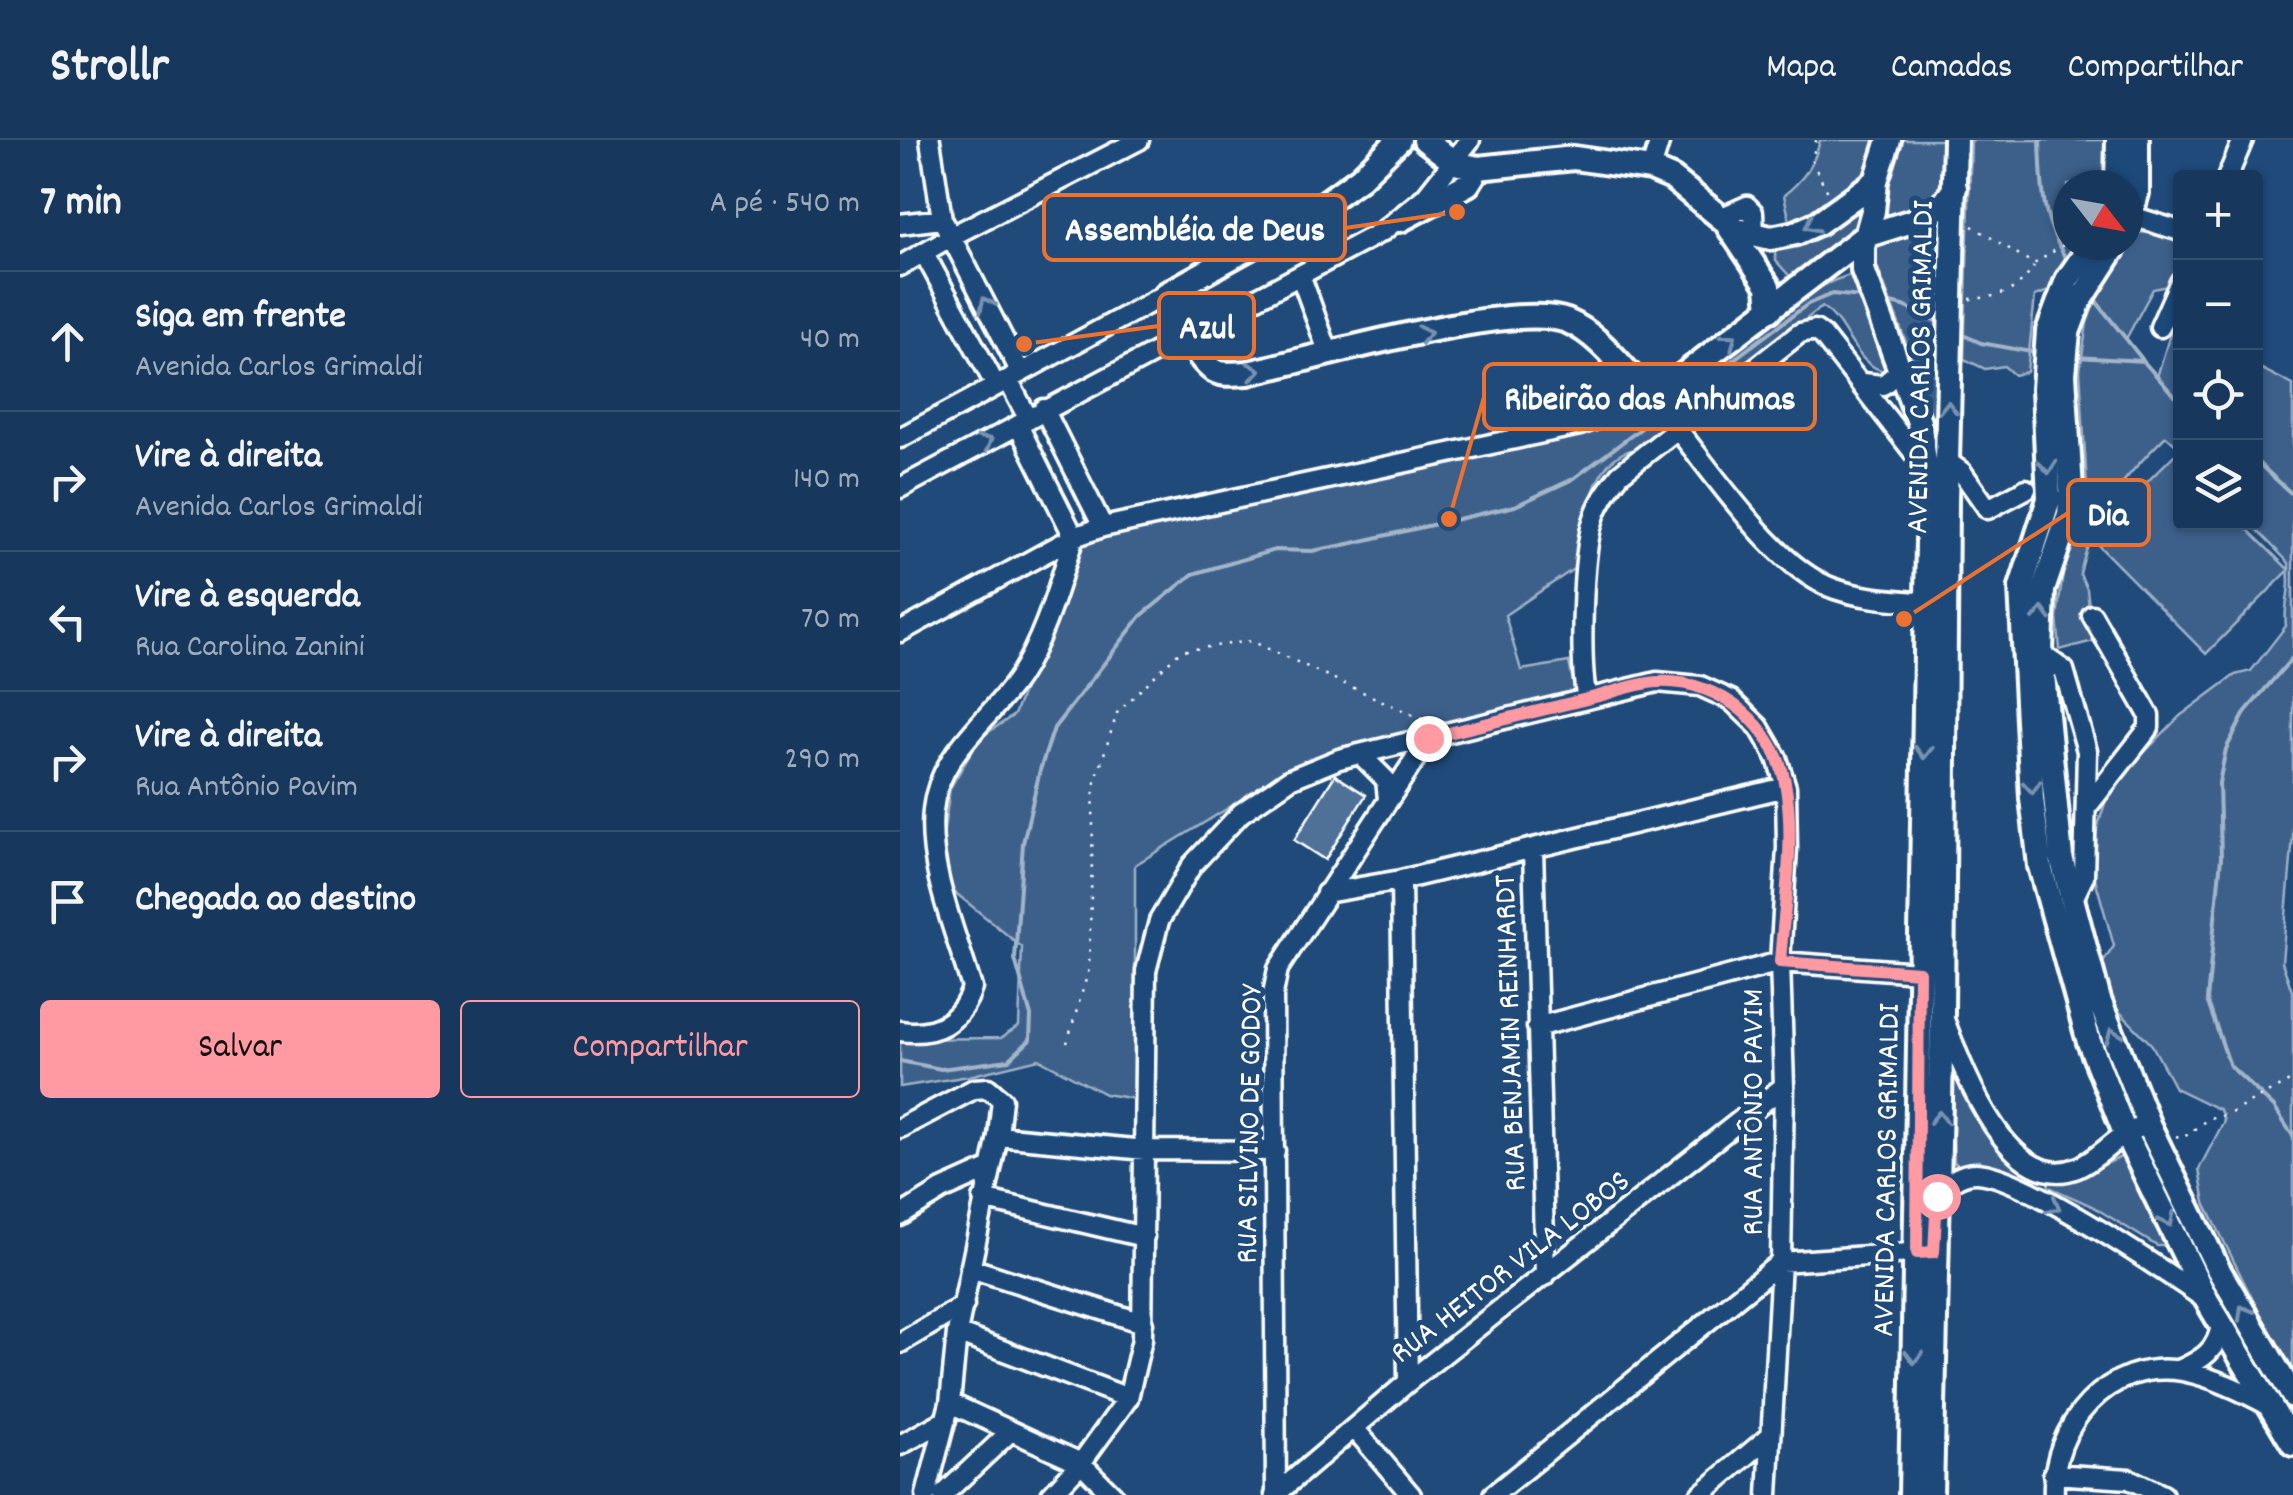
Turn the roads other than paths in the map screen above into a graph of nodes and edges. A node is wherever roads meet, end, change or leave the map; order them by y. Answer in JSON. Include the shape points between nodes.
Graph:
{"nodes":[{"id":1,"x":930,"y":140,"type":"edge"},
{"id":2,"x":1139,"y":140,"type":"edge"},
{"id":3,"x":1424,"y":140,"type":"edge"},
{"id":4,"x":1470,"y":140,"type":"edge"},
{"id":5,"x":1660,"y":140,"type":"edge"},
{"id":6,"x":1889,"y":140,"type":"edge"},
{"id":7,"x":1955,"y":140,"type":"edge"},
{"id":8,"x":2118,"y":140,"type":"edge"},
{"id":9,"x":2137,"y":140,"type":"edge"},
{"id":10,"x":2243,"y":140,"type":"edge"},
{"id":11,"x":1382,"y":152,"type":"edge"},
{"id":12,"x":1459,"y":162,"type":"junction"},
{"id":13,"x":1651,"y":169,"type":"junction"},
{"id":14,"x":2117,"y":170,"type":"edge"},
{"id":15,"x":2136,"y":170,"type":"edge"},
{"id":16,"x":2230,"y":170,"type":"edge"},
{"id":17,"x":1876,"y":180,"type":"junction"},
{"id":18,"x":1955,"y":188,"type":"junction"},
{"id":19,"x":942,"y":219,"type":"junction"},
{"id":20,"x":1400,"y":220,"type":"joint"},
{"id":21,"x":1723,"y":221,"type":"junction"},
{"id":22,"x":2143,"y":223,"type":"edge"},
{"id":23,"x":900,"y":224,"type":"edge"},
{"id":24,"x":2173,"y":230,"type":"edge"},
{"id":25,"x":952,"y":236,"type":"junction"},
{"id":26,"x":1866,"y":236,"type":"junction"},
{"id":27,"x":924,"y":253,"type":"junction"},
{"id":28,"x":2093,"y":260,"type":"edge"},
{"id":29,"x":2101,"y":260,"type":"edge"},
{"id":30,"x":900,"y":266,"type":"edge"},
{"id":31,"x":1301,"y":277,"type":"junction"},
{"id":32,"x":1166,"y":294,"type":"junction"},
{"id":33,"x":2173,"y":298,"type":"edge"},
{"id":34,"x":1770,"y":310,"type":"junction"},
{"id":35,"x":2063,"y":326,"type":"junction"},
{"id":36,"x":2160,"y":327,"type":"dead end"},
{"id":37,"x":1187,"y":335,"type":"junction"},
{"id":38,"x":1329,"y":354,"type":"junction"},
{"id":39,"x":1899,"y":366,"type":"junction"},
{"id":40,"x":2054,"y":372,"type":"junction"},
{"id":41,"x":1008,"y":380,"type":"junction"},
{"id":42,"x":1863,"y":384,"type":"junction"},
{"id":43,"x":1652,"y":399,"type":"junction"},
{"id":44,"x":1030,"y":417,"type":"junction"},
{"id":45,"x":1678,"y":429,"type":"junction"},
{"id":46,"x":900,"y":438,"type":"edge"},
{"id":47,"x":1936,"y":465,"type":"junction"},
{"id":48,"x":900,"y":488,"type":"edge"},
{"id":49,"x":2026,"y":489,"type":"dead end"},
{"id":50,"x":1103,"y":527,"type":"junction"},
{"id":51,"x":1074,"y":536,"type":"junction"},
{"id":52,"x":1928,"y":603,"type":"junction"},
{"id":53,"x":2092,"y":616,"type":"dead end"},
{"id":54,"x":900,"y":632,"type":"edge"},
{"id":55,"x":2041,"y":654,"type":"junction"},
{"id":56,"x":1587,"y":699,"type":"junction"},
{"id":57,"x":1428,"y":738,"type":"junction"},
{"id":58,"x":1360,"y":754,"type":"junction"},
{"id":59,"x":1786,"y":787,"type":"junction"},
{"id":60,"x":1388,"y":798,"type":"junction"},
{"id":61,"x":2087,"y":807,"type":"junction"},
{"id":62,"x":1532,"y":848,"type":"junction"},
{"id":63,"x":1401,"y":880,"type":"junction"},
{"id":64,"x":1326,"y":893,"type":"junction"},
{"id":65,"x":2072,"y":900,"type":"junction"},
{"id":66,"x":1780,"y":962,"type":"junction"},
{"id":67,"x":1919,"y":972,"type":"junction"},
{"id":68,"x":1942,"y":1012,"type":"junction"},
{"id":69,"x":1537,"y":1027,"type":"junction"},
{"id":70,"x":910,"y":1032,"type":"edge"},
{"id":71,"x":1784,"y":1086,"type":"junction"},
{"id":72,"x":2149,"y":1126,"type":"junction"},
{"id":73,"x":900,"y":1128,"type":"edge"},
{"id":74,"x":2125,"y":1133,"type":"junction"},
{"id":75,"x":998,"y":1136,"type":"junction"},
{"id":76,"x":1145,"y":1150,"type":"junction"},
{"id":77,"x":1274,"y":1151,"type":"junction"},
{"id":78,"x":2038,"y":1166,"type":"junction"},
{"id":79,"x":989,"y":1169,"type":"junction"},
{"id":80,"x":2023,"y":1188,"type":"junction"},
{"id":81,"x":1937,"y":1196,"type":"junction"},
{"id":82,"x":983,"y":1199,"type":"junction"},
{"id":83,"x":900,"y":1216,"type":"edge"},
{"id":84,"x":1144,"y":1236,"type":"junction"},
{"id":85,"x":1926,"y":1252,"type":"junction"},
{"id":86,"x":1780,"y":1262,"type":"junction"},
{"id":87,"x":970,"y":1268,"type":"junction"},
{"id":88,"x":1545,"y":1276,"type":"junction"},
{"id":89,"x":2206,"y":1299,"type":"junction"},
{"id":90,"x":964,"y":1304,"type":"junction"},
{"id":91,"x":1143,"y":1323,"type":"junction"},
{"id":92,"x":2222,"y":1324,"type":"junction"},
{"id":93,"x":957,"y":1333,"type":"junction"},
{"id":94,"x":900,"y":1343,"type":"edge"},
{"id":95,"x":2179,"y":1370,"type":"junction"},
{"id":96,"x":1408,"y":1382,"type":"junction"},
{"id":97,"x":1128,"y":1398,"type":"junction"},
{"id":98,"x":2283,"y":1401,"type":"edge"},
{"id":99,"x":948,"y":1412,"type":"junction"},
{"id":100,"x":1354,"y":1428,"type":"junction"},
{"id":101,"x":1010,"y":1432,"type":"junction"},
{"id":102,"x":1770,"y":1436,"type":"junction"},
{"id":103,"x":2293,"y":1444,"type":"edge"},
{"id":104,"x":900,"y":1445,"type":"edge"},
{"id":105,"x":1081,"y":1463,"type":"junction"},
{"id":106,"x":2053,"y":1474,"type":"junction"},
{"id":107,"x":926,"y":1495,"type":"edge"},
{"id":108,"x":944,"y":1495,"type":"edge"},
{"id":109,"x":1051,"y":1495,"type":"edge"},
{"id":110,"x":1112,"y":1495,"type":"edge"},
{"id":111,"x":1276,"y":1495,"type":"edge"},
{"id":112,"x":1411,"y":1495,"type":"edge"},
{"id":113,"x":1493,"y":1495,"type":"edge"},
{"id":114,"x":1700,"y":1495,"type":"edge"},
{"id":115,"x":1768,"y":1495,"type":"edge"},
{"id":116,"x":1911,"y":1495,"type":"edge"},
{"id":117,"x":1931,"y":1495,"type":"edge"},
{"id":118,"x":2054,"y":1495,"type":"edge"},
{"id":119,"x":2163,"y":1495,"type":"edge"}],
"edges":[{"from":1,"to":19,"type":"street"},
{"from":2,"to":25,"type":"street"},
{"from":3,"to":12,"type":"main road"},
{"from":4,"to":12,"type":"street"},
{"from":5,"to":13,"type":"street"},
{"from":6,"to":17,"type":"main road","name":"AVENIDA CARLOS GRIMALDI"},
{"from":7,"to":18,"type":"main road","name":"AVENIDA CARLOS GRIMALDI"},
{"from":8,"to":14,"type":"main road"},
{"from":9,"to":15,"type":"main road"},
{"from":10,"to":16,"type":"street"},
{"from":11,"to":12,"type":"main road"},
{"from":11,"to":32,"type":"main road","via":[[1310,214]]},
{"from":12,"to":13,"type":"main road","via":[[1574,158]]},
{"from":12,"to":20,"type":"main road","via":[[1468,184]]},
{"from":13,"to":21,"type":"main road"},
{"from":17,"to":21,"type":"main road","one_way":true,"via":[[1796,233],[1754,236]]},
{"from":17,"to":26,"type":"main road","name":"AVENIDA CARLOS GRIMALDI"},
{"from":18,"to":26,"type":"main road","via":[[1925,217]]},
{"from":47,"to":18,"type":"main road","name":"AVENIDA CARLOS GRIMALDI","one_way":true,"via":[[1949,356]]},
{"from":19,"to":23,"type":"street"},
{"from":19,"to":25,"type":"street"},
{"from":20,"to":31,"type":"street"},
{"from":21,"to":34,"type":"main road","via":[[1768,286]]},
{"from":22,"to":24,"type":"street"},
{"from":25,"to":27,"type":"street"},
{"from":41,"to":25,"type":"street","one_way":true},
{"from":26,"to":34,"type":"main road"},
{"from":26,"to":39,"type":"main road","name":"AVENIDA CARLOS GRIMALDI","via":[[1867,282]]},
{"from":27,"to":30,"type":"street"},
{"from":27,"to":41,"type":"street"},
{"from":28,"to":35,"type":"main road","via":[[2062,290]]},
{"from":29,"to":35,"type":"main road"},
{"from":31,"to":37,"type":"street"},
{"from":31,"to":38,"type":"street"},
{"from":32,"to":37,"type":"main road"},
{"from":32,"to":41,"type":"street"},
{"from":33,"to":36,"type":"street"},
{"from":43,"to":34,"type":"main road","one_way":true},
{"from":35,"to":40,"type":"main road"},
{"from":37,"to":38,"type":"main road","one_way":true,"via":[[1220,374]]},
{"from":37,"to":44,"type":"street"},
{"from":38,"to":43,"type":"main road","one_way":true,"via":[[1491,320],[1547,316],[1583,330]]},
{"from":39,"to":42,"type":"street","via":[[1882,385]]},
{"from":39,"to":47,"type":"main road","name":"AVENIDA CARLOS GRIMALDI"},
{"from":55,"to":40,"type":"main road","one_way":true,"via":[[2043,590],[2071,490]]},
{"from":40,"to":74,"type":"main road","one_way":true,"via":[[2049,499],[2021,587],[2032,798],[2040,866],[2066,963]]},
{"from":41,"to":44,"type":"street"},
{"from":41,"to":46,"type":"street"},
{"from":42,"to":45,"type":"street","via":[[1823,336],[1808,330]]},
{"from":42,"to":47,"type":"street"},
{"from":43,"to":50,"type":"street","via":[[1580,425]]},
{"from":48,"to":44,"type":"street","one_way":true},
{"from":44,"to":50,"type":"street"},
{"from":44,"to":51,"type":"street"},
{"from":45,"to":52,"type":"street","via":[[1800,570],[1870,598]]},
{"from":45,"to":56,"type":"street","via":[[1620,474],[1594,516],[1582,657]]},
{"from":47,"to":49,"type":"street","via":[[1962,472],[1988,509]]},
{"from":47,"to":52,"type":"main road","name":"AVENIDA CARLOS GRIMALDI"},
{"from":47,"to":68,"type":"main road","name":"AVENIDA CARLOS GRIMALDI"},
{"from":50,"to":51,"type":"street"},
{"from":51,"to":54,"type":"street"},
{"from":51,"to":70,"type":"street","via":[[1031,653],[938,785],[932,845],[972,988],[952,1022]]},
{"from":52,"to":67,"type":"main road","name":"AVENIDA CARLOS GRIMALDI","one_way":true},
{"from":53,"to":61,"type":"street","via":[[2149,714],[2149,728]]},
{"from":55,"to":61,"type":"street","via":[[2064,670],[2087,751]]},
{"from":55,"to":65,"type":"main road","via":[[2054,813]]},
{"from":56,"to":57,"type":"street","name":"RUA ANTÔNIO PAVIM"},
{"from":56,"to":59,"type":"street","name":"RUA ANTÔNIO PAVIM","via":[[1656,682],[1700,686],[1731,700],[1759,727]]},
{"from":57,"to":58,"type":"street","name":"RUA ANTÔNIO PAVIM"},
{"from":57,"to":60,"type":"street","name":"RUA SILVINO DE GODOY"},
{"from":58,"to":60,"type":"street","via":[[1386,780]]},
{"from":58,"to":76,"type":"street","name":"RUA ANTÔNIO PAVIM","via":[[1290,779],[1241,813],[1173,893],[1146,971]]},
{"from":59,"to":62,"type":"street"},
{"from":59,"to":66,"type":"street","name":"RUA ANTÔNIO PAVIM"},
{"from":60,"to":64,"type":"street","name":"RUA SILVINO DE GODOY"},
{"from":61,"to":65,"type":"street","via":[[2084,876]]},
{"from":62,"to":63,"type":"street"},
{"from":62,"to":69,"type":"street","name":"RUA BENJAMIN REINHARDT"},
{"from":63,"to":64,"type":"street"},
{"from":63,"to":96,"type":"street"},
{"from":64,"to":77,"type":"street","name":"RUA SILVINO DE GODOY","via":[[1278,968]]},
{"from":72,"to":65,"type":"main road","one_way":true,"via":[[2100,1000]]},
{"from":66,"to":67,"type":"street"},
{"from":66,"to":69,"type":"street"},
{"from":66,"to":71,"type":"street","name":"RUA ANTÔNIO PAVIM"},
{"from":67,"to":85,"type":"main road","name":"AVENIDA CARLOS GRIMALDI"},
{"from":68,"to":78,"type":"street","via":[[1982,1110]]},
{"from":81,"to":68,"type":"main road","name":"AVENIDA CARLOS GRIMALDI","one_way":true},
{"from":69,"to":88,"type":"street","name":"RUA BENJAMIN REINHARDT"},
{"from":71,"to":86,"type":"street","name":"RUA ANTÔNIO PAVIM"},
{"from":71,"to":88,"type":"street","name":"RUA HEITOR VILA LOBOS"},
{"from":72,"to":74,"type":"street"},
{"from":98,"to":72,"type":"main road","one_way":true},
{"from":73,"to":75,"type":"street","via":[[988,1088],[1002,1100]]},
{"from":74,"to":78,"type":"street","via":[[2078,1167],[2058,1174]]},
{"from":74,"to":89,"type":"main road","one_way":true},
{"from":75,"to":76,"type":"street"},
{"from":75,"to":79,"type":"street"},
{"from":76,"to":77,"type":"street"},
{"from":76,"to":84,"type":"street","name":"RUA ANTÔNIO PAVIM"},
{"from":77,"to":111,"type":"street","name":"RUA SILVINO DE GODOY"},
{"from":78,"to":80,"type":"street"},
{"from":79,"to":82,"type":"street"},
{"from":79,"to":83,"type":"street"},
{"from":80,"to":81,"type":"street","via":[[1978,1173],[1950,1182]]},
{"from":80,"to":89,"type":"street","one_way":true},
{"from":81,"to":85,"type":"main road","name":"AVENIDA CARLOS GRIMALDI"},
{"from":82,"to":84,"type":"street"},
{"from":82,"to":87,"type":"street"},
{"from":84,"to":91,"type":"street","name":"RUA ANTÔNIO PAVIM"},
{"from":85,"to":86,"type":"street"},
{"from":85,"to":116,"type":"main road","name":"AVENIDA CARLOS GRIMALDI","one_way":true},
{"from":85,"to":117,"type":"main road","name":"AVENIDA CARLOS GRIMALDI"},
{"from":86,"to":102,"type":"street","name":"RUA ANTÔNIO PAVIM"},
{"from":86,"to":113,"type":"street"},
{"from":87,"to":90,"type":"street"},
{"from":87,"to":91,"type":"street"},
{"from":88,"to":96,"type":"street","name":"RUA HEITOR VILA LOBOS"},
{"from":89,"to":92,"type":"main road"},
{"from":90,"to":93,"type":"street"},
{"from":90,"to":94,"type":"street"},
{"from":91,"to":97,"type":"street","name":"RUA ANTÔNIO PAVIM"},
{"from":92,"to":95,"type":"street","via":[[2209,1353]]},
{"from":92,"to":98,"type":"main road"},
{"from":93,"to":97,"type":"street"},
{"from":93,"to":99,"type":"street"},
{"from":95,"to":98,"type":"street"},
{"from":95,"to":106,"type":"street","via":[[2108,1386],[2079,1411],[2060,1443]]},
{"from":96,"to":100,"type":"street","name":"RUA HEITOR VILA LOBOS"},
{"from":97,"to":105,"type":"street"},
{"from":98,"to":103,"type":"main road"},
{"from":99,"to":101,"type":"street"},
{"from":99,"to":104,"type":"street"},
{"from":99,"to":107,"type":"street"},
{"from":100,"to":111,"type":"street","name":"RUA HEITOR VILA LOBOS"},
{"from":100,"to":112,"type":"street"},
{"from":101,"to":105,"type":"street"},
{"from":101,"to":108,"type":"street"},
{"from":102,"to":114,"type":"street"},
{"from":102,"to":115,"type":"street","name":"RUA ANTÔNIO PAVIM"},
{"from":105,"to":109,"type":"street"},
{"from":105,"to":110,"type":"street"},
{"from":106,"to":118,"type":"street"},
{"from":106,"to":119,"type":"street","via":[[2129,1478]]}]}
